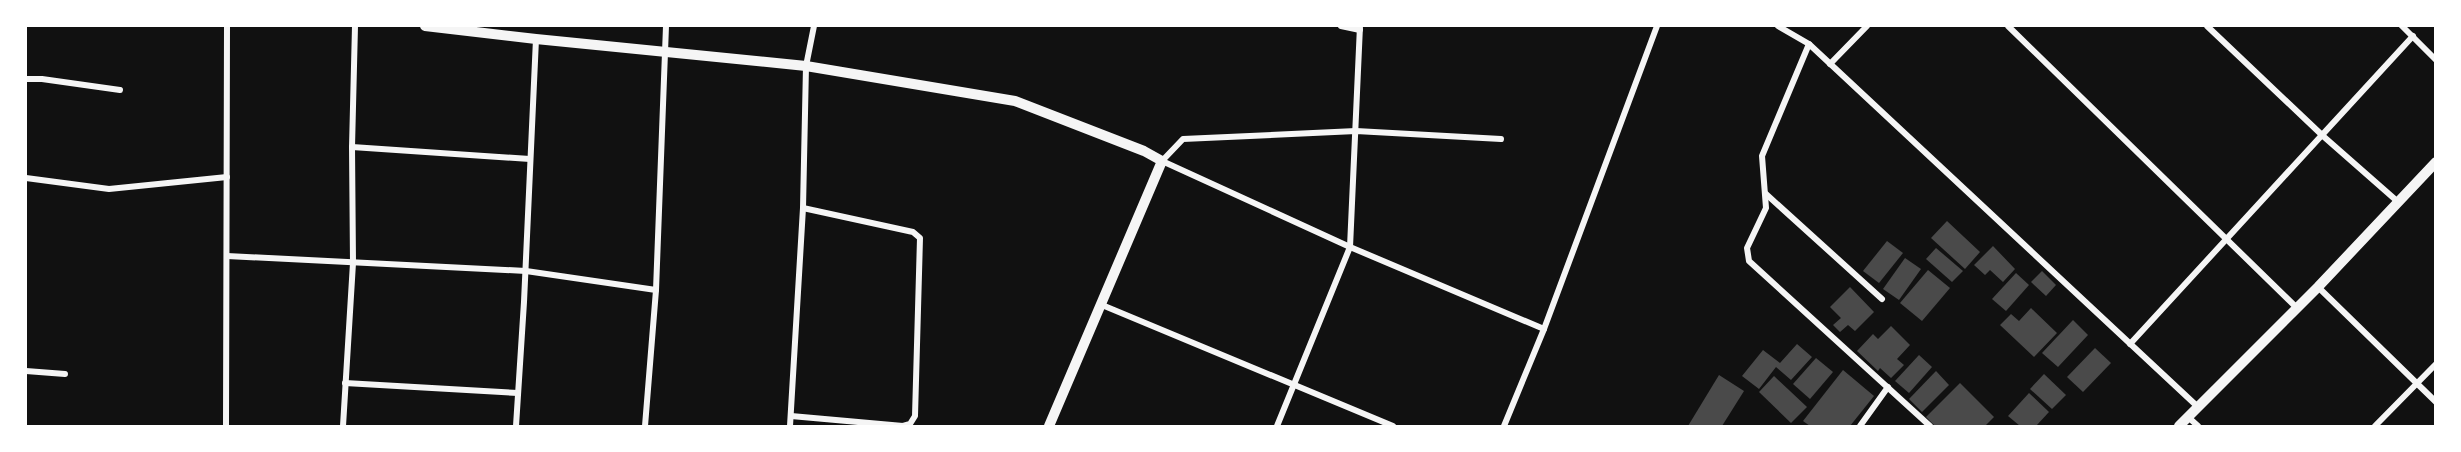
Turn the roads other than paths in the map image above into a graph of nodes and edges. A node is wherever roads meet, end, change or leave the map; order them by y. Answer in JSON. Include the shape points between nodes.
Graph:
{"nodes":[{"id":1,"x":227,"y":26,"type":"edge"},
{"id":2,"x":355,"y":26,"type":"edge"},
{"id":3,"x":425,"y":26,"type":"edge"},
{"id":4,"x":666,"y":26,"type":"edge"},
{"id":5,"x":814,"y":26,"type":"edge"},
{"id":6,"x":1341,"y":26,"type":"edge"},
{"id":7,"x":1657,"y":26,"type":"edge"},
{"id":8,"x":1778,"y":26,"type":"edge"},
{"id":9,"x":1867,"y":26,"type":"edge"},
{"id":10,"x":2008,"y":26,"type":"edge"},
{"id":11,"x":2207,"y":26,"type":"edge"},
{"id":12,"x":2402,"y":26,"type":"edge"},
{"id":13,"x":1360,"y":28,"type":"edge"},
{"id":14,"x":2413,"y":36,"type":"junction"},
{"id":15,"x":536,"y":39,"type":"junction"},
{"id":16,"x":1809,"y":44,"type":"junction"},
{"id":17,"x":663,"y":51,"type":"junction"},
{"id":18,"x":2436,"y":60,"type":"edge"},
{"id":19,"x":1830,"y":64,"type":"junction"},
{"id":20,"x":806,"y":66,"type":"junction"},
{"id":21,"x":26,"y":79,"type":"edge"},
{"id":22,"x":120,"y":90,"type":"dead end"},
{"id":23,"x":1356,"y":131,"type":"junction"},
{"id":24,"x":2323,"y":136,"type":"junction"},
{"id":25,"x":1501,"y":139,"type":"dead end"},
{"id":26,"x":352,"y":147,"type":"junction"},
{"id":27,"x":530,"y":159,"type":"junction"},
{"id":28,"x":1162,"y":160,"type":"junction"},
{"id":29,"x":2436,"y":162,"type":"edge"},
{"id":30,"x":228,"y":177,"type":"junction"},
{"id":31,"x":26,"y":178,"type":"edge"},
{"id":32,"x":1766,"y":194,"type":"junction"},
{"id":33,"x":2397,"y":201,"type":"junction"},
{"id":34,"x":803,"y":208,"type":"junction"},
{"id":35,"x":2227,"y":240,"type":"junction"},
{"id":36,"x":1350,"y":247,"type":"junction"},
{"id":37,"x":227,"y":256,"type":"junction"},
{"id":38,"x":352,"y":263,"type":"junction"},
{"id":39,"x":526,"y":271,"type":"junction"},
{"id":40,"x":2318,"y":287,"type":"junction"},
{"id":41,"x":656,"y":290,"type":"junction"},
{"id":42,"x":1882,"y":299,"type":"dead end"},
{"id":43,"x":1102,"y":305,"type":"junction"},
{"id":44,"x":2297,"y":308,"type":"junction"},
{"id":45,"x":1544,"y":329,"type":"junction"},
{"id":46,"x":2130,"y":344,"type":"junction"},
{"id":47,"x":2436,"y":363,"type":"edge"},
{"id":48,"x":26,"y":371,"type":"edge"},
{"id":49,"x":65,"y":374,"type":"dead end"},
{"id":50,"x":345,"y":383,"type":"junction"},
{"id":51,"x":1293,"y":384,"type":"junction"},
{"id":52,"x":2416,"y":384,"type":"junction"},
{"id":53,"x":1888,"y":387,"type":"junction"},
{"id":54,"x":518,"y":393,"type":"junction"},
{"id":55,"x":2436,"y":402,"type":"edge"},
{"id":56,"x":2198,"y":407,"type":"junction"},
{"id":57,"x":791,"y":416,"type":"junction"},
{"id":58,"x":2188,"y":417,"type":"junction"},
{"id":59,"x":226,"y":426,"type":"edge"},
{"id":60,"x":343,"y":426,"type":"edge"},
{"id":61,"x":516,"y":426,"type":"edge"},
{"id":62,"x":645,"y":426,"type":"edge"},
{"id":63,"x":790,"y":426,"type":"edge"},
{"id":64,"x":1049,"y":426,"type":"edge"},
{"id":65,"x":1277,"y":426,"type":"edge"},
{"id":66,"x":1393,"y":426,"type":"edge"},
{"id":67,"x":1504,"y":426,"type":"edge"},
{"id":68,"x":1860,"y":426,"type":"edge"},
{"id":69,"x":1930,"y":426,"type":"edge"},
{"id":70,"x":2179,"y":426,"type":"edge"},
{"id":71,"x":2199,"y":426,"type":"edge"},
{"id":72,"x":2375,"y":426,"type":"edge"}],
"edges":[{"from":1,"to":30,"type":"street"},
{"from":2,"to":26,"type":"street"},
{"from":3,"to":15,"type":"street"},
{"from":4,"to":17,"type":"street"},
{"from":5,"to":20,"type":"street"},
{"from":6,"to":13,"type":"street"},
{"from":7,"to":45,"type":"street"},
{"from":8,"to":16,"type":"street"},
{"from":9,"to":19,"type":"street"},
{"from":10,"to":35,"type":"street"},
{"from":11,"to":24,"type":"street"},
{"from":12,"to":14,"type":"street"},
{"from":13,"to":23,"type":"street"},
{"from":14,"to":18,"type":"street"},
{"from":14,"to":24,"type":"street"},
{"from":15,"to":17,"type":"street"},
{"from":15,"to":27,"type":"street"},
{"from":16,"to":19,"type":"street"},
{"from":16,"to":32,"type":"street","via":[[1762,156]]},
{"from":17,"to":20,"type":"street"},
{"from":17,"to":41,"type":"street"},
{"from":19,"to":46,"type":"street"},
{"from":20,"to":28,"type":"street","via":[[1016,101]]},
{"from":20,"to":34,"type":"street"},
{"from":21,"to":22,"type":"street"},
{"from":23,"to":25,"type":"street"},
{"from":23,"to":28,"type":"street","via":[[1183,139]]},
{"from":23,"to":36,"type":"street"},
{"from":24,"to":33,"type":"street"},
{"from":24,"to":35,"type":"street"},
{"from":26,"to":27,"type":"street"},
{"from":26,"to":38,"type":"street"},
{"from":27,"to":39,"type":"street"},
{"from":28,"to":36,"type":"street"},
{"from":28,"to":43,"type":"street"},
{"from":29,"to":33,"type":"street"},
{"from":30,"to":31,"type":"street","via":[[109,189]]},
{"from":30,"to":37,"type":"street"},
{"from":32,"to":42,"type":"street"},
{"from":32,"to":53,"type":"street","via":[[1767,208],[1747,248],[1749,261]]},
{"from":33,"to":40,"type":"street"},
{"from":34,"to":57,"type":"street"},
{"from":34,"to":57,"type":"street","via":[[913,232],[920,238],[915,416],[903,426]]},
{"from":35,"to":44,"type":"street"},
{"from":35,"to":46,"type":"street"},
{"from":36,"to":45,"type":"street"},
{"from":36,"to":51,"type":"street"},
{"from":37,"to":38,"type":"street"},
{"from":37,"to":59,"type":"street"},
{"from":38,"to":39,"type":"street"},
{"from":38,"to":50,"type":"street"},
{"from":39,"to":41,"type":"street"},
{"from":39,"to":54,"type":"street"},
{"from":40,"to":44,"type":"street"},
{"from":40,"to":52,"type":"street"},
{"from":41,"to":62,"type":"street"},
{"from":43,"to":51,"type":"street"},
{"from":43,"to":64,"type":"street"},
{"from":44,"to":56,"type":"street"},
{"from":45,"to":67,"type":"street"},
{"from":46,"to":56,"type":"street"},
{"from":47,"to":52,"type":"street"},
{"from":48,"to":49,"type":"street"},
{"from":50,"to":54,"type":"street"},
{"from":50,"to":60,"type":"street"},
{"from":51,"to":65,"type":"street"},
{"from":51,"to":66,"type":"street"},
{"from":52,"to":55,"type":"street"},
{"from":52,"to":72,"type":"street"},
{"from":53,"to":68,"type":"street"},
{"from":53,"to":69,"type":"street"},
{"from":54,"to":61,"type":"street"},
{"from":56,"to":58,"type":"street"},
{"from":57,"to":63,"type":"street"},
{"from":58,"to":70,"type":"street"},
{"from":58,"to":71,"type":"street"}]}
